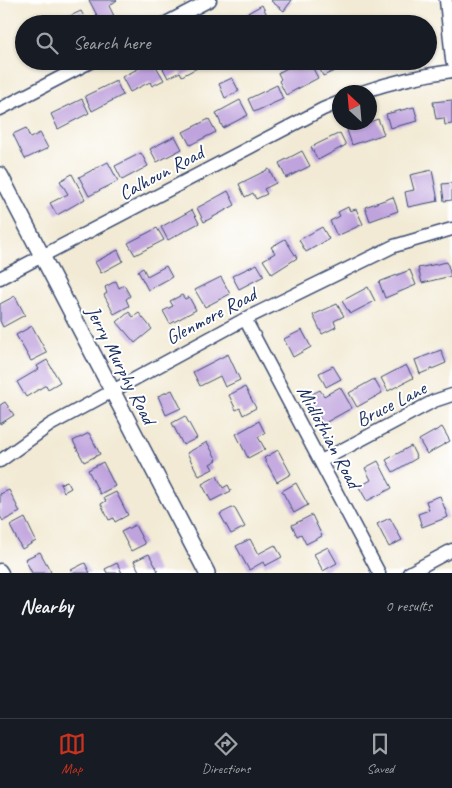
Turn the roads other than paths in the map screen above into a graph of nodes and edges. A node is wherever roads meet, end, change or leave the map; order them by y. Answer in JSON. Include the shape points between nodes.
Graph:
{"nodes":[{"id":1,"x":210,"y":0,"type":"edge"},
{"id":2,"x":446,"y":0,"type":"edge"},
{"id":3,"x":181,"y":15,"type":"edge"},
{"id":4,"x":452,"y":60,"type":"edge"},
{"id":5,"x":75,"y":70,"type":"edge"},
{"id":6,"x":452,"y":71,"type":"edge"},
{"id":7,"x":377,"y":87,"type":"edge"},
{"id":8,"x":332,"y":105,"type":"edge"},
{"id":9,"x":0,"y":110,"type":"edge"},
{"id":10,"x":0,"y":175,"type":"edge"},
{"id":11,"x":452,"y":229,"type":"edge"},
{"id":12,"x":43,"y":257,"type":"junction"},
{"id":13,"x":0,"y":278,"type":"edge"},
{"id":14,"x":245,"y":319,"type":"junction"},
{"id":15,"x":112,"y":390,"type":"junction"},
{"id":16,"x":452,"y":395,"type":"edge"},
{"id":17,"x":0,"y":461,"type":"edge"},
{"id":18,"x":321,"y":461,"type":"junction"},
{"id":19,"x":452,"y":550,"type":"edge"},
{"id":20,"x":207,"y":573,"type":"edge"},
{"id":21,"x":379,"y":573,"type":"edge"},
{"id":22,"x":409,"y":573,"type":"edge"}],
"edges":[{"from":1,"to":3,"type":"street"},
{"from":2,"to":4,"type":"street"},
{"from":5,"to":9,"type":"street"},
{"from":6,"to":7,"type":"street"},
{"from":8,"to":12,"type":"street","name":"Calhoun Road"},
{"from":10,"to":12,"type":"street","name":"Jerry Murphy Road"},
{"from":11,"to":14,"type":"street","name":"Glenmore Road","via":[[394,246]]},
{"from":12,"to":13,"type":"street","name":"Calhoun Road"},
{"from":12,"to":15,"type":"street","name":"Jerry Murphy Road"},
{"from":14,"to":15,"type":"street","name":"Glenmore Road"},
{"from":14,"to":18,"type":"street","name":"Midlothian Road"},
{"from":15,"to":17,"type":"street","name":"Glenmore Road","via":[[50,424]]},
{"from":15,"to":20,"type":"street","name":"Jerry Murphy Road"},
{"from":16,"to":18,"type":"street","name":"Bruce Lane","via":[[434,401]]},
{"from":18,"to":21,"type":"street","name":"Midlothian Road"},
{"from":19,"to":22,"type":"street"}]}
